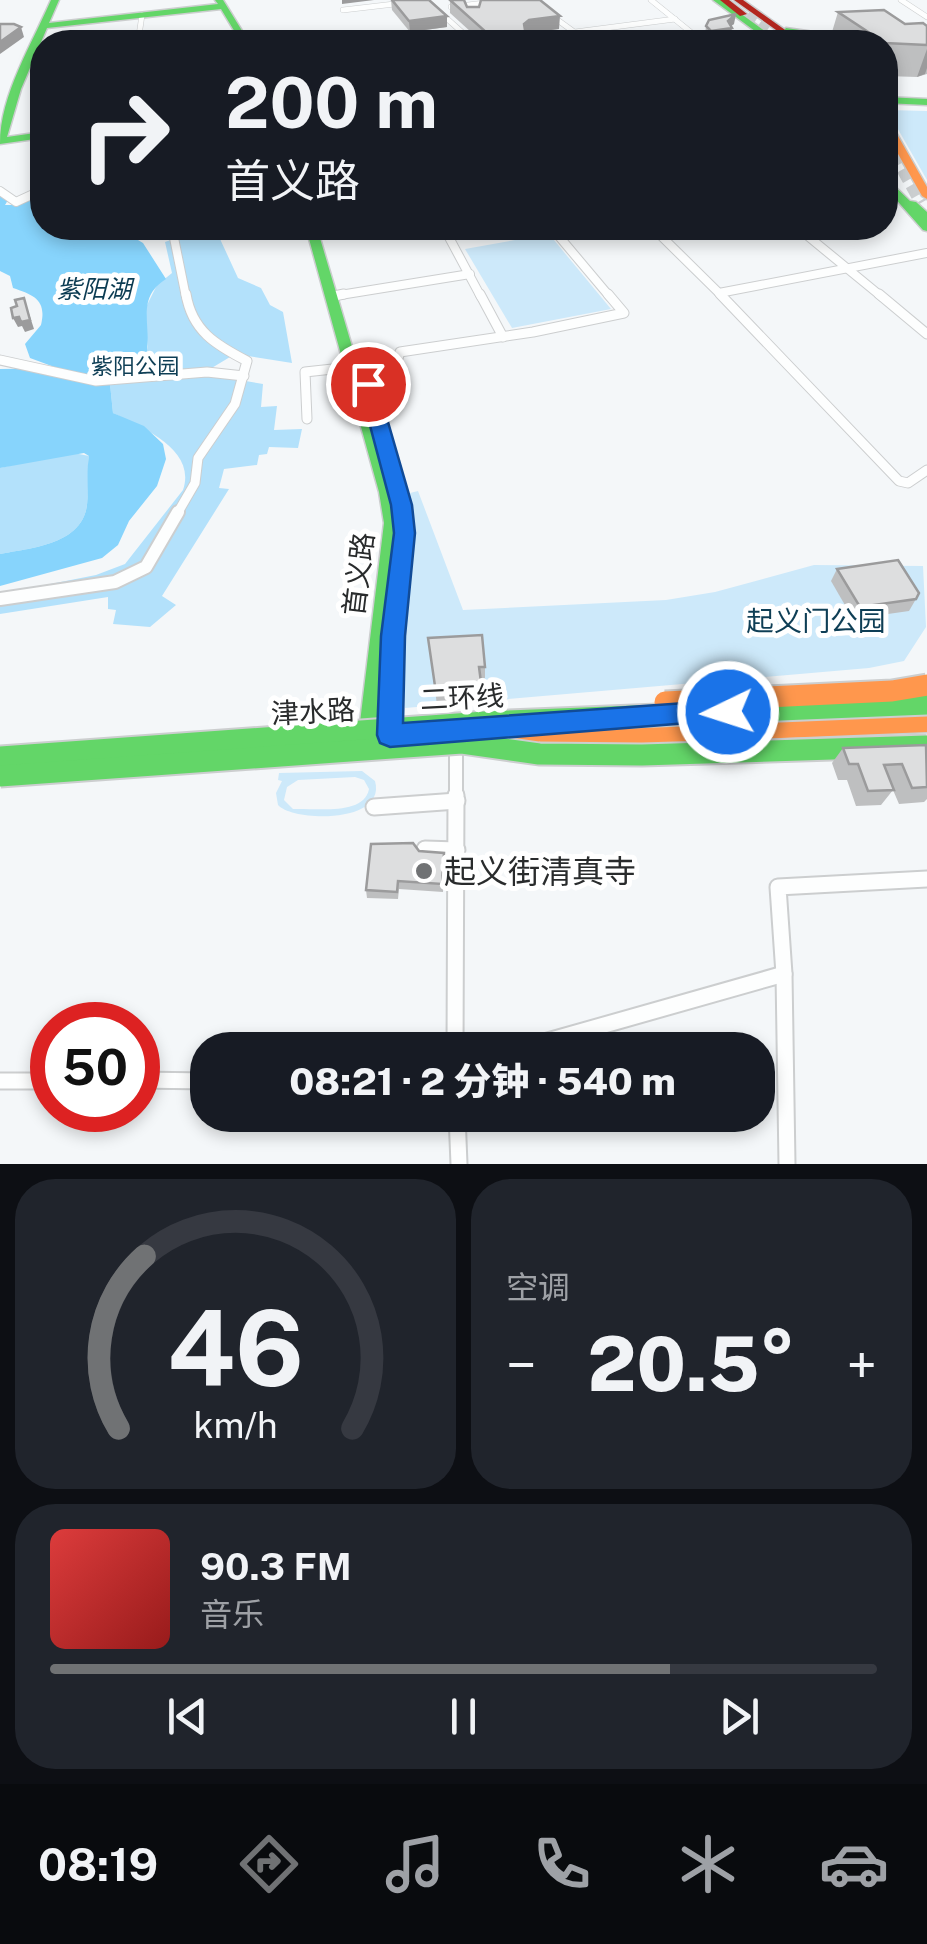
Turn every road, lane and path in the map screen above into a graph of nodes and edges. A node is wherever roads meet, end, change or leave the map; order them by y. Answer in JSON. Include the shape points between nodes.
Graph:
{"nodes":[{"id":1,"x":55,"y":0,"type":"edge"},
{"id":2,"x":426,"y":0,"type":"edge"},
{"id":3,"x":530,"y":0,"type":"edge"},
{"id":4,"x":651,"y":0,"type":"edge"},
{"id":5,"x":901,"y":0,"type":"edge"},
{"id":6,"x":221,"y":3,"type":"edge"},
{"id":7,"x":485,"y":3,"type":"edge"},
{"id":8,"x":437,"y":8,"type":"junction"},
{"id":9,"x":342,"y":10,"type":"dead end"},
{"id":10,"x":142,"y":15,"type":"junction"},
{"id":11,"x":674,"y":20,"type":"junction"},
{"id":12,"x":45,"y":26,"type":"junction"},
{"id":13,"x":770,"y":27,"type":"edge"},
{"id":14,"x":918,"y":29,"type":"edge"},
{"id":15,"x":42,"y":30,"type":"edge"},
{"id":16,"x":140,"y":30,"type":"edge"},
{"id":17,"x":238,"y":30,"type":"edge"},
{"id":18,"x":461,"y":30,"type":"edge"},
{"id":19,"x":572,"y":30,"type":"edge"},
{"id":20,"x":592,"y":30,"type":"edge"},
{"id":21,"x":687,"y":30,"type":"edge"},
{"id":22,"x":813,"y":30,"type":"edge"},
{"id":23,"x":30,"y":56,"type":"edge"},
{"id":24,"x":898,"y":101,"type":"edge"},
{"id":25,"x":927,"y":102,"type":"edge"},
{"id":26,"x":30,"y":134,"type":"edge"},
{"id":27,"x":1,"y":138,"type":"edge"},
{"id":28,"x":898,"y":150,"type":"edge"},
{"id":29,"x":898,"y":185,"type":"edge"},
{"id":30,"x":0,"y":191,"type":"edge"},
{"id":31,"x":30,"y":196,"type":"edge"},
{"id":32,"x":922,"y":201,"type":"edge"},
{"id":33,"x":927,"y":228,"type":"edge"},
{"id":34,"x":175,"y":240,"type":"edge"},
{"id":35,"x":317,"y":240,"type":"edge"},
{"id":36,"x":324,"y":240,"type":"edge"},
{"id":37,"x":451,"y":240,"type":"edge"},
{"id":38,"x":562,"y":240,"type":"edge"},
{"id":39,"x":664,"y":240,"type":"edge"},
{"id":40,"x":813,"y":240,"type":"edge"},
{"id":41,"x":927,"y":254,"type":"edge"},
{"id":42,"x":848,"y":269,"type":"junction"},
{"id":43,"x":469,"y":272,"type":"junction"},
{"id":44,"x":338,"y":294,"type":"junction"},
{"id":45,"x":719,"y":294,"type":"junction"},
{"id":46,"x":927,"y":334,"type":"edge"},
{"id":47,"x":503,"y":337,"type":"junction"},
{"id":48,"x":235,"y":357,"type":"junction"},
{"id":49,"x":0,"y":360,"type":"edge"},
{"id":50,"x":214,"y":372,"type":"junction"},
{"id":51,"x":244,"y":376,"type":"junction"},
{"id":52,"x":359,"y":379,"type":"junction"},
{"id":53,"x":307,"y":419,"type":"dead end"},
{"id":54,"x":927,"y":470,"type":"edge"},
{"id":55,"x":0,"y":600,"type":"edge"},
{"id":56,"x":927,"y":675,"type":"edge"},
{"id":57,"x":927,"y":685,"type":"edge"},
{"id":58,"x":927,"y":695,"type":"edge"},
{"id":59,"x":878,"y":701,"type":"junction"},
{"id":60,"x":927,"y":704,"type":"edge"},
{"id":61,"x":547,"y":721,"type":"junction"},
{"id":62,"x":926,"y":738,"type":"edge"},
{"id":63,"x":378,"y":746,"type":"junction"},
{"id":64,"x":459,"y":748,"type":"junction"},
{"id":65,"x":0,"y":756,"type":"edge"},
{"id":66,"x":0,"y":774,"type":"edge"},
{"id":67,"x":457,"y":801,"type":"junction"},
{"id":68,"x":374,"y":807,"type":"dead end"},
{"id":69,"x":425,"y":849,"type":"edge"},
{"id":70,"x":457,"y":850,"type":"junction"},
{"id":71,"x":927,"y":879,"type":"edge"},
{"id":72,"x":784,"y":974,"type":"junction"},
{"id":73,"x":455,"y":1032,"type":"edge"},
{"id":74,"x":579,"y":1032,"type":"edge"},
{"id":75,"x":30,"y":1080,"type":"edge"},
{"id":76,"x":160,"y":1080,"type":"edge"},
{"id":77,"x":190,"y":1080,"type":"edge"},
{"id":78,"x":0,"y":1081,"type":"edge"},
{"id":79,"x":457,"y":1132,"type":"edge"},
{"id":80,"x":459,"y":1164,"type":"edge"},
{"id":81,"x":787,"y":1164,"type":"edge"}],
"edges":[{"from":1,"to":12,"type":"main road"},
{"from":2,"to":8,"type":"street"},
{"from":2,"to":9,"type":"street"},
{"from":3,"to":19,"type":"street"},
{"from":4,"to":11,"type":"street"},
{"from":5,"to":14,"type":"street"},
{"from":6,"to":10,"type":"main road"},
{"from":6,"to":17,"type":"main road"},
{"from":7,"to":8,"type":"street"},
{"from":8,"to":18,"type":"street"},
{"from":10,"to":12,"type":"main road"},
{"from":10,"to":16,"type":"street"},
{"from":11,"to":20,"type":"street"},
{"from":11,"to":21,"type":"street"},
{"from":12,"to":15,"type":"main road"},
{"from":13,"to":22,"type":"main road"},
{"from":23,"to":27,"type":"main road"},
{"from":24,"to":25,"type":"main road"},
{"from":26,"to":27,"type":"main road"},
{"from":28,"to":32,"type":"main road"},
{"from":29,"to":32,"type":"main road"},
{"from":30,"to":31,"type":"street","via":[[16,202]]},
{"from":32,"to":33,"type":"main road"},
{"from":34,"to":48,"type":"street","via":[[193,324]]},
{"from":35,"to":44,"type":"main road","name":"首义路"},
{"from":36,"to":44,"type":"main road","name":"首义路"},
{"from":37,"to":43,"type":"street"},
{"from":38,"to":47,"type":"street","via":[[624,313]]},
{"from":39,"to":45,"type":"street"},
{"from":40,"to":42,"type":"street"},
{"from":41,"to":42,"type":"street"},
{"from":42,"to":45,"type":"street"},
{"from":42,"to":46,"type":"street"},
{"from":43,"to":44,"type":"street"},
{"from":43,"to":47,"type":"street"},
{"from":44,"to":52,"type":"main road","name":"首义路"},
{"from":45,"to":54,"type":"street","via":[[899,481],[911,482]]},
{"from":47,"to":52,"type":"street","via":[[400,352],[392,376]]},
{"from":48,"to":50,"type":"street"},
{"from":48,"to":51,"type":"street","via":[[247,361]]},
{"from":49,"to":50,"type":"street","via":[[102,381]]},
{"from":50,"to":51,"type":"street"},
{"from":51,"to":55,"type":"street","via":[[226,422],[198,458],[192,489],[142,570],[106,584]]},
{"from":52,"to":53,"type":"street","via":[[306,372]]},
{"from":52,"to":63,"type":"main road","name":"首义路","via":[[404,533]]},
{"from":56,"to":59,"type":"main road"},
{"from":57,"to":61,"type":"main road","bridge":true,"via":[[664,702]]},
{"from":58,"to":59,"type":"main road","name":"津水路"},
{"from":59,"to":63,"type":"main road","name":"津水路"},
{"from":60,"to":61,"type":"main road","name":"二环线","bridge":true},
{"from":61,"to":65,"type":"main road","name":"二环线","bridge":true},
{"from":62,"to":64,"type":"main road","bridge":true,"via":[[642,756]]},
{"from":63,"to":64,"type":"main road","name":"津水路"},
{"from":63,"to":65,"type":"main road","name":"津水路"},
{"from":63,"to":66,"type":"main road","name":"津水路"},
{"from":64,"to":66,"type":"main road","name":"二环线","bridge":true},
{"from":64,"to":67,"type":"street"},
{"from":67,"to":68,"type":"street"},
{"from":67,"to":70,"type":"street"},
{"from":69,"to":70,"type":"street"},
{"from":70,"to":73,"type":"street"},
{"from":71,"to":72,"type":"street","via":[[778,887]]},
{"from":72,"to":74,"type":"street"},
{"from":72,"to":81,"type":"street"},
{"from":75,"to":78,"type":"street"},
{"from":76,"to":77,"type":"street"},
{"from":79,"to":80,"type":"street"}]}
